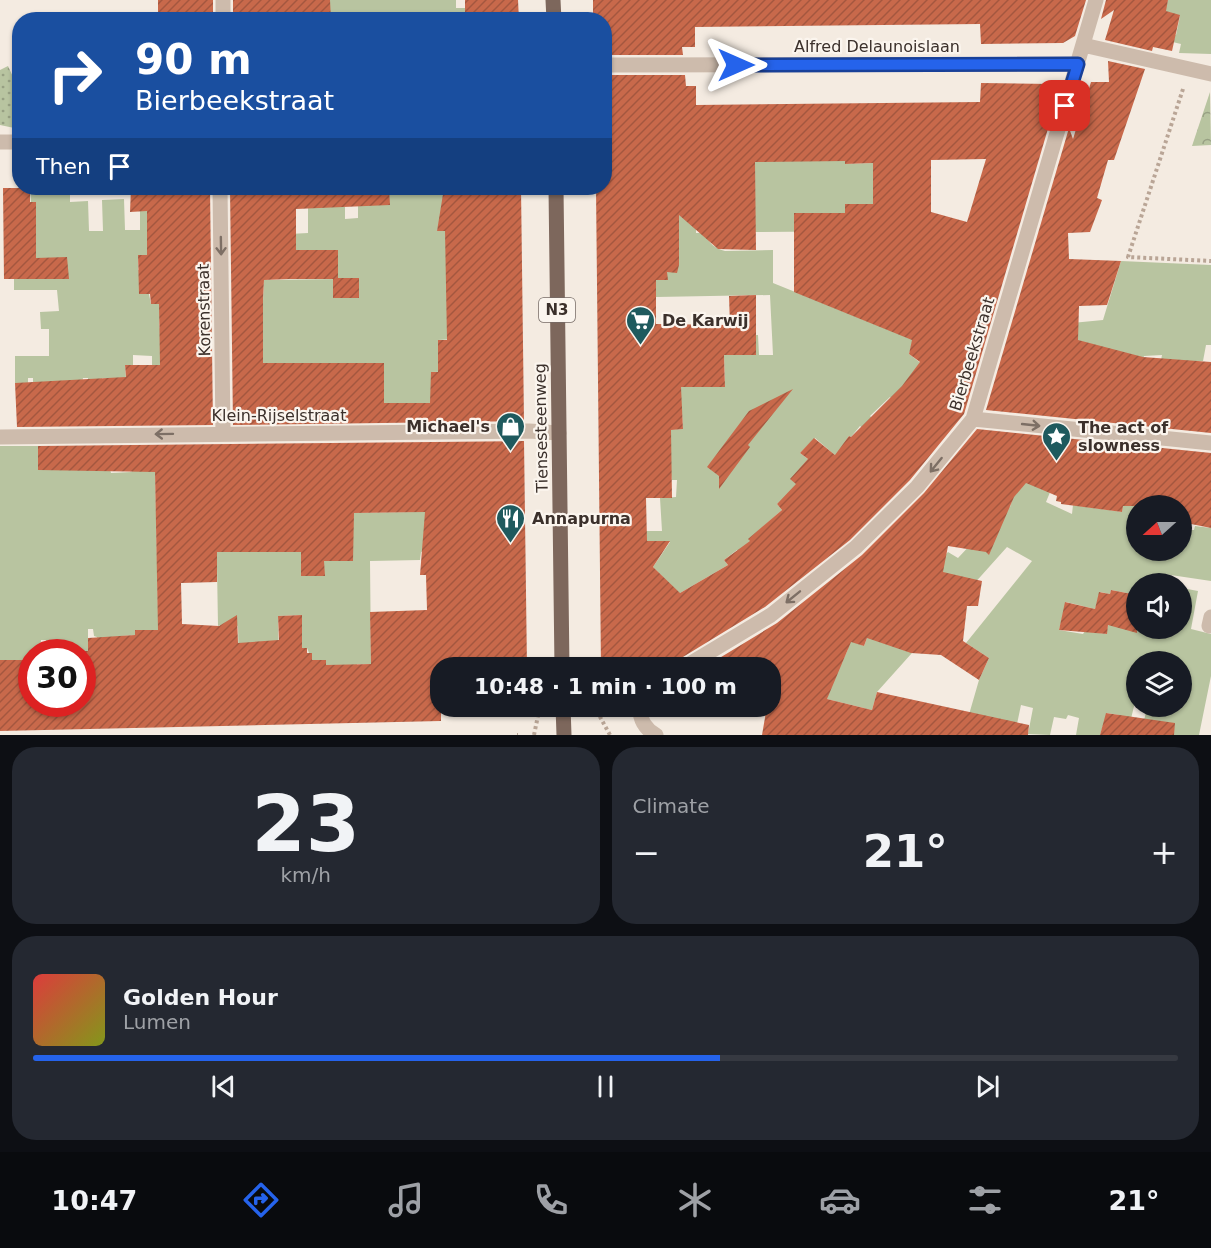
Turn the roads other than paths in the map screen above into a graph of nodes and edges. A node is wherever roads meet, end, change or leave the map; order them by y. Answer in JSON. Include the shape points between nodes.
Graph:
{"nodes":[{"id":1,"x":1096,"y":0,"type":"edge"},
{"id":2,"x":1083,"y":45,"type":"junction"},
{"id":3,"x":1078,"y":64,"type":"junction"},
{"id":4,"x":612,"y":65,"type":"edge"},
{"id":5,"x":1211,"y":74,"type":"edge"},
{"id":6,"x":220,"y":195,"type":"edge"},
{"id":7,"x":556,"y":195,"type":"edge"},
{"id":8,"x":973,"y":419,"type":"junction"},
{"id":9,"x":223,"y":433,"type":"junction"},
{"id":10,"x":559,"y":433,"type":"junction"},
{"id":11,"x":0,"y":437,"type":"edge"},
{"id":12,"x":1211,"y":443,"type":"edge"},
{"id":13,"x":562,"y":657,"type":"edge"},
{"id":14,"x":701,"y":657,"type":"edge"},
{"id":15,"x":563,"y":717,"type":"edge"},
{"id":16,"x":639,"y":717,"type":"edge"},
{"id":17,"x":653,"y":733,"type":"edge"},
{"id":18,"x":564,"y":735,"type":"edge"}],
"edges":[{"from":1,"to":2,"type":"street","name":"Bierbeekstraat"},
{"from":2,"to":3,"type":"street","name":"Bierbeekstraat"},
{"from":2,"to":5,"type":"street"},
{"from":3,"to":4,"type":"street","name":"Alfred Delaunoislaan"},
{"from":3,"to":8,"type":"street","name":"Bierbeekstraat"},
{"from":6,"to":9,"type":"street","name":"Korenstraat","one_way":true},
{"from":7,"to":10,"type":"main road","name":"Tiensesteenweg","number":"N3"},
{"from":8,"to":12,"type":"street","one_way":true},
{"from":8,"to":14,"type":"street","name":"Bierbeekstraat","one_way":true,"via":[[917,487],[856,547],[771,615]]},
{"from":9,"to":10,"type":"street","name":"Klein-Rijselstraat"},
{"from":9,"to":11,"type":"street","name":"Klein-Rijselstraat","one_way":true},
{"from":10,"to":13,"type":"main road","name":"Tiensesteenweg","number":"N3"},
{"from":15,"to":18,"type":"main road"},
{"from":16,"to":17,"type":"street"}]}
